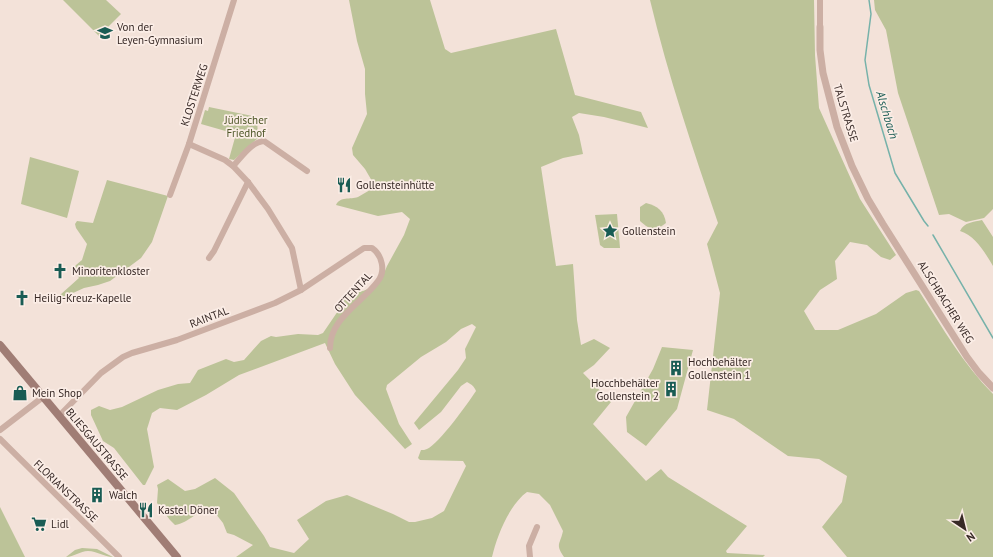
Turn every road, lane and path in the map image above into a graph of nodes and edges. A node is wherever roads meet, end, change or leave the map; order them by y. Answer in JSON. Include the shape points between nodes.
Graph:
{"nodes":[{"id":1,"x":234,"y":0,"type":"edge"},
{"id":2,"x":820,"y":0,"type":"edge"},
{"id":3,"x":820,"y":27,"type":"joint"},
{"id":4,"x":189,"y":144,"type":"junction"},
{"id":5,"x":233,"y":166,"type":"junction"},
{"id":6,"x":306,"y":171,"type":"dead end"},
{"id":7,"x":248,"y":182,"type":"junction"},
{"id":8,"x":170,"y":195,"type":"dead end"},
{"id":9,"x":883,"y":224,"type":"joint"},
{"id":10,"x":374,"y":250,"type":"joint"},
{"id":11,"x":209,"y":258,"type":"dead end"},
{"id":12,"x":301,"y":290,"type":"junction"},
{"id":13,"x":0,"y":345,"type":"edge"},
{"id":14,"x":330,"y":348,"type":"dead end"},
{"id":15,"x":993,"y":388,"type":"edge"},
{"id":16,"x":43,"y":397,"type":"junction"},
{"id":17,"x":59,"y":416,"type":"junction"},
{"id":18,"x":0,"y":430,"type":"edge"},
{"id":19,"x":0,"y":439,"type":"edge"},
{"id":20,"x":537,"y":527,"type":"dead end"},
{"id":21,"x":119,"y":557,"type":"edge"},
{"id":22,"x":177,"y":557,"type":"edge"},
{"id":23,"x":530,"y":557,"type":"edge"}],
"edges":[{"from":1,"to":4,"type":"street","name":"KLOSTERWEG"},
{"from":2,"to":3,"type":"street","name":"TALSTRASSE"},
{"from":3,"to":9,"type":"street","name":"TALSTRASSE","via":[[821,63],[838,127],[852,166]]},
{"from":4,"to":5,"type":"street"},
{"from":4,"to":8,"type":"street","name":"KLOSTERWEG"},
{"from":5,"to":6,"type":"street","via":[[254,144],[264,141]]},
{"from":5,"to":7,"type":"street"},
{"from":7,"to":11,"type":"street"},
{"from":7,"to":12,"type":"street","via":[[292,248]]},
{"from":9,"to":15,"type":"street","name":"ALSCHBACHER WEG","via":[[967,357]]},
{"from":10,"to":12,"type":"street","name":"RAINTAL","via":[[364,248]]},
{"from":10,"to":14,"type":"street","name":"OTTENTAL","via":[[382,265],[382,275],[335,328],[331,335]]},
{"from":12,"to":17,"type":"street","name":"RAINTAL","via":[[275,303],[177,340],[132,353],[101,373]]},
{"from":13,"to":16,"type":"main road","name":"BLIESGAUSTRASSE"},
{"from":16,"to":17,"type":"main road","name":"BLIESGAUSTRASSE"},
{"from":16,"to":18,"type":"street"},
{"from":17,"to":22,"type":"main road","name":"BLIESGAUSTRASSE"},
{"from":19,"to":21,"type":"street","name":"FLORIANSTRASSE"},
{"from":20,"to":23,"type":"street","via":[[530,546]]}]}
